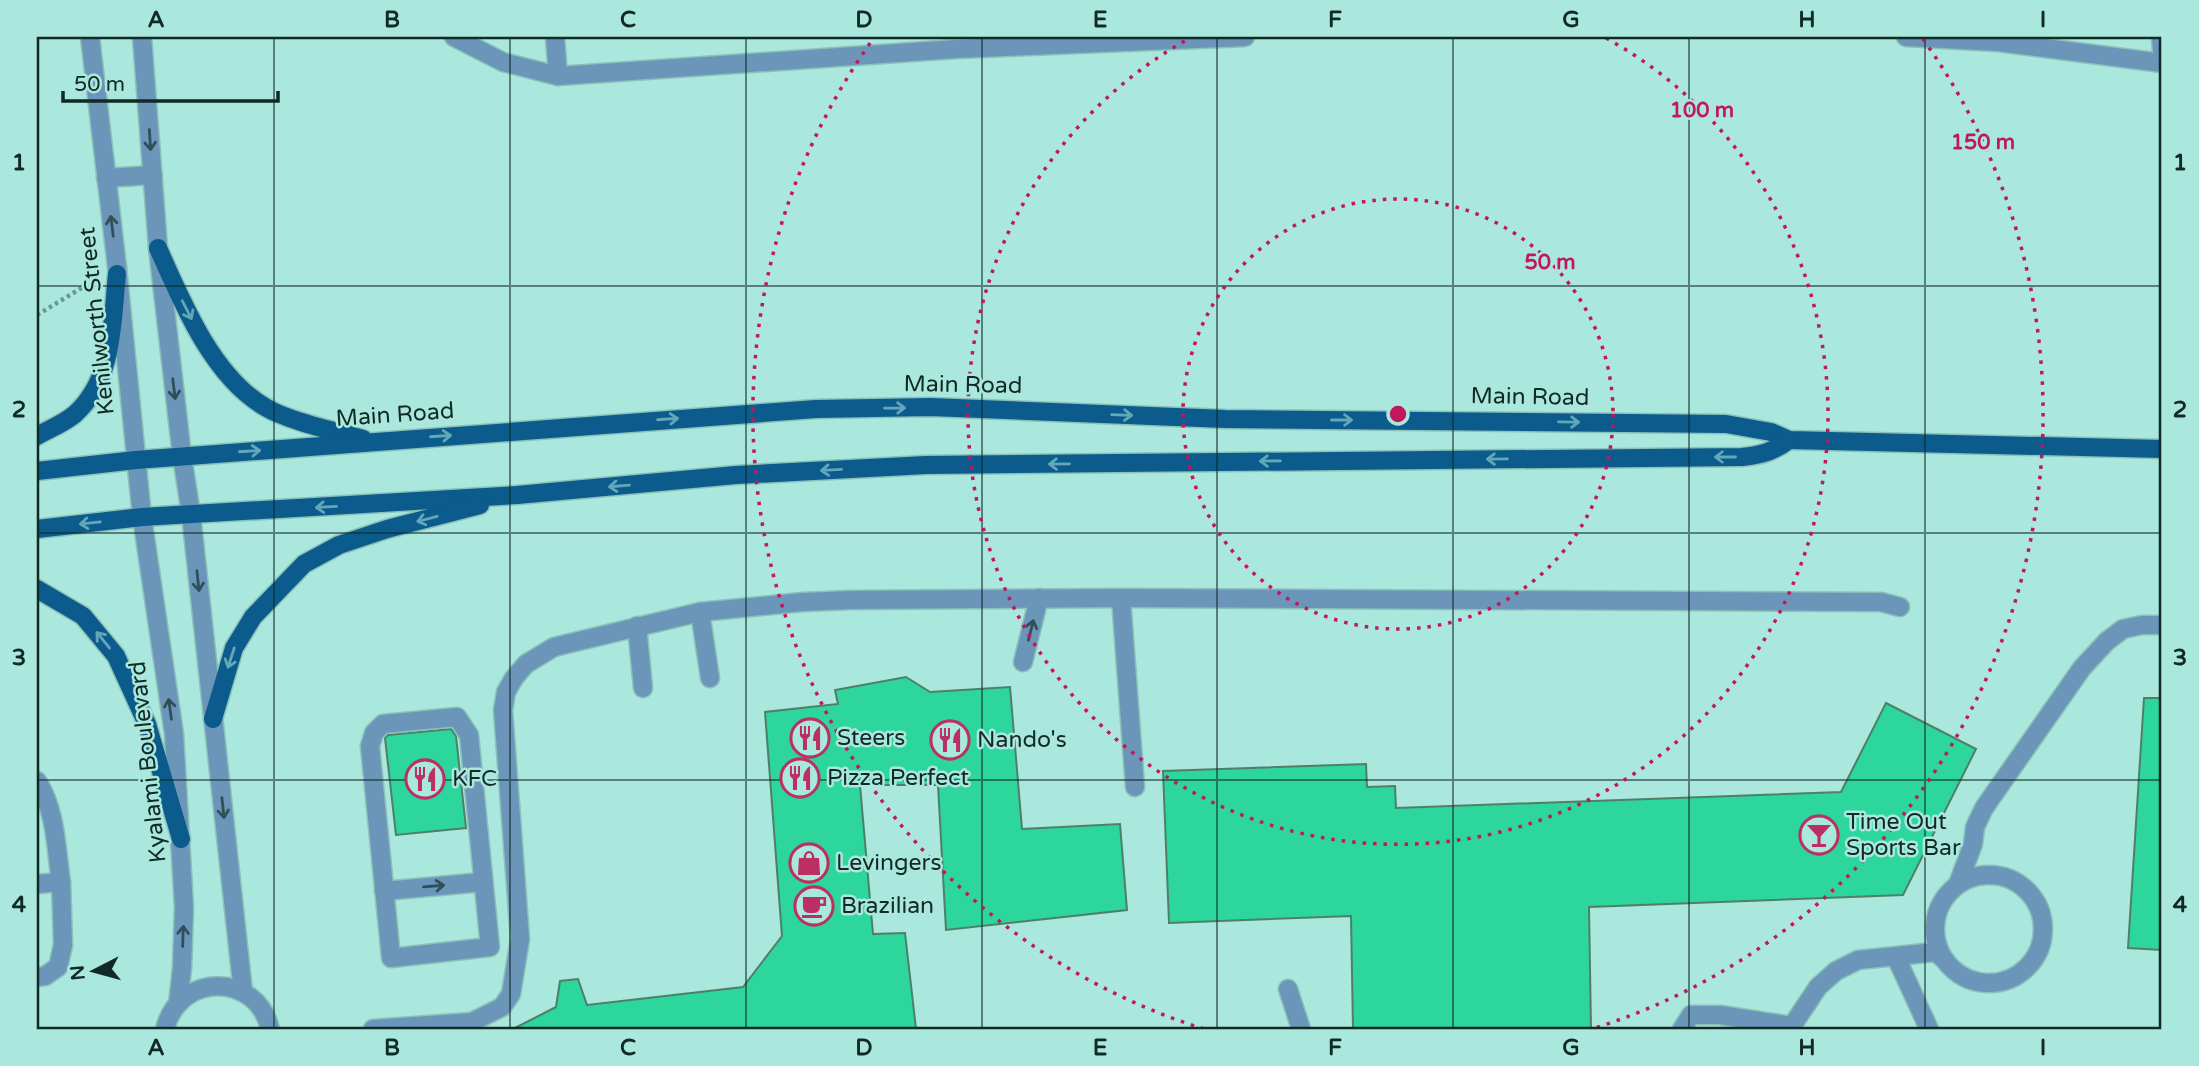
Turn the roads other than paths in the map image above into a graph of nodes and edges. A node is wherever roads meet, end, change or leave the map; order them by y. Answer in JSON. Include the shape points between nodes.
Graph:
{"nodes":[{"id":1,"x":90,"y":37,"type":"edge"},
{"id":2,"x":142,"y":37,"type":"edge"},
{"id":3,"x":454,"y":37,"type":"edge"},
{"id":4,"x":555,"y":37,"type":"edge"},
{"id":5,"x":1245,"y":37,"type":"edge"},
{"id":6,"x":1906,"y":37,"type":"edge"},
{"id":7,"x":2161,"y":37,"type":"edge"},
{"id":8,"x":956,"y":43,"type":"edge"},
{"id":9,"x":2162,"y":51,"type":"edge"},
{"id":10,"x":2162,"y":63,"type":"edge"},
{"id":11,"x":558,"y":76,"type":"junction"},
{"id":12,"x":153,"y":175,"type":"junction"},
{"id":13,"x":106,"y":178,"type":"junction"},
{"id":14,"x":158,"y":248,"type":"junction"},
{"id":15,"x":117,"y":271,"type":"junction"},
{"id":16,"x":37,"y":436,"type":"edge"},
{"id":17,"x":1788,"y":440,"type":"junction"},
{"id":18,"x":373,"y":442,"type":"junction"},
{"id":19,"x":2162,"y":449,"type":"edge"},
{"id":20,"x":182,"y":456,"type":"junction"},
{"id":21,"x":136,"y":460,"type":"junction"},
{"id":22,"x":37,"y":471,"type":"edge"},
{"id":23,"x":517,"y":495,"type":"junction"},
{"id":24,"x":191,"y":514,"type":"junction"},
{"id":25,"x":142,"y":517,"type":"junction"},
{"id":26,"x":37,"y":529,"type":"edge"},
{"id":27,"x":37,"y":589,"type":"edge"},
{"id":28,"x":1039,"y":598,"type":"junction"},
{"id":29,"x":1121,"y":598,"type":"junction"},
{"id":30,"x":1900,"y":607,"type":"dead end"},
{"id":31,"x":700,"y":612,"type":"junction"},
{"id":32,"x":2162,"y":625,"type":"edge"},
{"id":33,"x":637,"y":626,"type":"junction"},
{"id":34,"x":1023,"y":662,"type":"dead end"},
{"id":35,"x":710,"y":678,"type":"dead end"},
{"id":36,"x":643,"y":688,"type":"dead end"},
{"id":37,"x":213,"y":719,"type":"junction"},
{"id":38,"x":37,"y":781,"type":"edge"},
{"id":39,"x":1135,"y":787,"type":"dead end"},
{"id":40,"x":181,"y":839,"type":"junction"},
{"id":41,"x":37,"y":882,"type":"edge"},
{"id":42,"x":61,"y":882,"type":"junction"},
{"id":43,"x":483,"y":882,"type":"junction"},
{"id":44,"x":1958,"y":884,"type":"junction"},
{"id":45,"x":384,"y":891,"type":"junction"},
{"id":46,"x":490,"y":947,"type":"junction"},
{"id":47,"x":1896,"y":957,"type":"junction"},
{"id":48,"x":1944,"y":960,"type":"junction"},
{"id":49,"x":517,"y":964,"type":"junction"},
{"id":50,"x":37,"y":977,"type":"edge"},
{"id":51,"x":1288,"y":989,"type":"dead end"},
{"id":52,"x":243,"y":992,"type":"junction"},
{"id":53,"x":178,"y":1004,"type":"junction"},
{"id":54,"x":472,"y":1026,"type":"edge"},
{"id":55,"x":1791,"y":1028,"type":"edge"},
{"id":56,"x":165,"y":1029,"type":"edge"},
{"id":57,"x":270,"y":1029,"type":"edge"},
{"id":58,"x":373,"y":1029,"type":"edge"},
{"id":59,"x":1301,"y":1029,"type":"edge"},
{"id":60,"x":1682,"y":1029,"type":"edge"},
{"id":61,"x":1929,"y":1029,"type":"edge"}],
"edges":[{"from":1,"to":13,"type":"street","name":"Kenilworth Street"},
{"from":2,"to":12,"type":"street","one_way":true},
{"from":3,"to":11,"type":"street","via":[[503,62]]},
{"from":4,"to":11,"type":"street"},
{"from":5,"to":8,"type":"street"},
{"from":6,"to":10,"type":"street","via":[[1998,42]]},
{"from":7,"to":9,"type":"street"},
{"from":8,"to":11,"type":"street"},
{"from":12,"to":13,"type":"street"},
{"from":12,"to":14,"type":"street"},
{"from":15,"to":13,"type":"street","name":"Kenilworth Street","one_way":true},
{"from":14,"to":18,"type":"main road","one_way":true,"via":[[188,314],[240,389],[266,408]]},
{"from":14,"to":20,"type":"street","one_way":true},
{"from":15,"to":16,"type":"main road","via":[[107,362],[93,392],[75,414]]},
{"from":15,"to":21,"type":"street","name":"Kenilworth Street"},
{"from":18,"to":17,"type":"main road","name":"Main Road","one_way":true,"via":[[816,409],[931,407],[1225,419],[1726,424]]},
{"from":17,"to":19,"type":"main road","name":"Main Road"},
{"from":17,"to":23,"type":"main road","name":"Main Road","one_way":true,"via":[[1763,455],[1742,457],[926,465],[736,475]]},
{"from":20,"to":18,"type":"main road","name":"Main Road","one_way":true},
{"from":20,"to":21,"type":"main road","name":"Main Road"},
{"from":20,"to":24,"type":"street"},
{"from":21,"to":22,"type":"main road","name":"Main Road"},
{"from":21,"to":25,"type":"street","name":"Kenilworth Street"},
{"from":23,"to":24,"type":"main road","name":"Main Road","one_way":true},
{"from":23,"to":37,"type":"main road","one_way":true,"via":[[387,529],[339,545],[304,564],[253,617],[234,648]]},
{"from":24,"to":25,"type":"main road","name":"Main Road"},
{"from":24,"to":37,"type":"street","one_way":true},
{"from":25,"to":26,"type":"main road","name":"Main Road","one_way":true},
{"from":40,"to":25,"type":"street","name":"Kyalami Boulevard","one_way":true,"via":[[174,734]]},
{"from":40,"to":27,"type":"main road","one_way":true,"via":[[147,724],[116,656],[83,616]]},
{"from":28,"to":29,"type":"street"},
{"from":28,"to":31,"type":"street","via":[[851,600]]},
{"from":34,"to":28,"type":"street","one_way":true},
{"from":29,"to":30,"type":"street","via":[[1854,602]]},
{"from":29,"to":39,"type":"street"},
{"from":31,"to":33,"type":"street"},
{"from":31,"to":35,"type":"street"},
{"from":32,"to":44,"type":"street","via":[[2123,629],[2082,667],[1984,808]]},
{"from":33,"to":36,"type":"street"},
{"from":33,"to":49,"type":"street","via":[[540,654],[506,692],[503,710],[520,939]]},
{"from":37,"to":52,"type":"street","one_way":true},
{"from":38,"to":42,"type":"street","via":[[51,810]]},
{"from":53,"to":40,"type":"street","name":"Kyalami Boulevard","one_way":true,"via":[[184,908]]},
{"from":41,"to":42,"type":"street"},
{"from":42,"to":50,"type":"street","via":[[63,946],[58,967]]},
{"from":45,"to":43,"type":"street","one_way":true},
{"from":43,"to":45,"type":"street","via":[[469,735],[457,717],[383,724],[374,733],[370,746]]},
{"from":43,"to":46,"type":"street"},
{"from":44,"to":48,"type":"street","via":[[1946,895],[1934,927]]},
{"from":44,"to":48,"type":"street","via":[[1990,874],[2022,885],[2041,913],[2040,947],[2020,974],[2004,981],[1971,980]]},
{"from":45,"to":46,"type":"street","via":[[391,958]]},
{"from":46,"to":49,"type":"street"},
{"from":47,"to":48,"type":"street","via":[[1935,952]]},
{"from":47,"to":55,"type":"street","via":[[1858,960],[1836,971],[1818,987]]},
{"from":47,"to":61,"type":"street"},
{"from":49,"to":54,"type":"street","via":[[511,994],[502,1007]]},
{"from":51,"to":59,"type":"street"},
{"from":52,"to":53,"type":"street","via":[[208,986]]},
{"from":52,"to":57,"type":"street","via":[[258,1003]]},
{"from":53,"to":56,"type":"street","name":"Kyalami Boulevard"},
{"from":54,"to":58,"type":"street"},
{"from":55,"to":60,"type":"street","via":[[1720,1015],[1690,1015]]}]}
